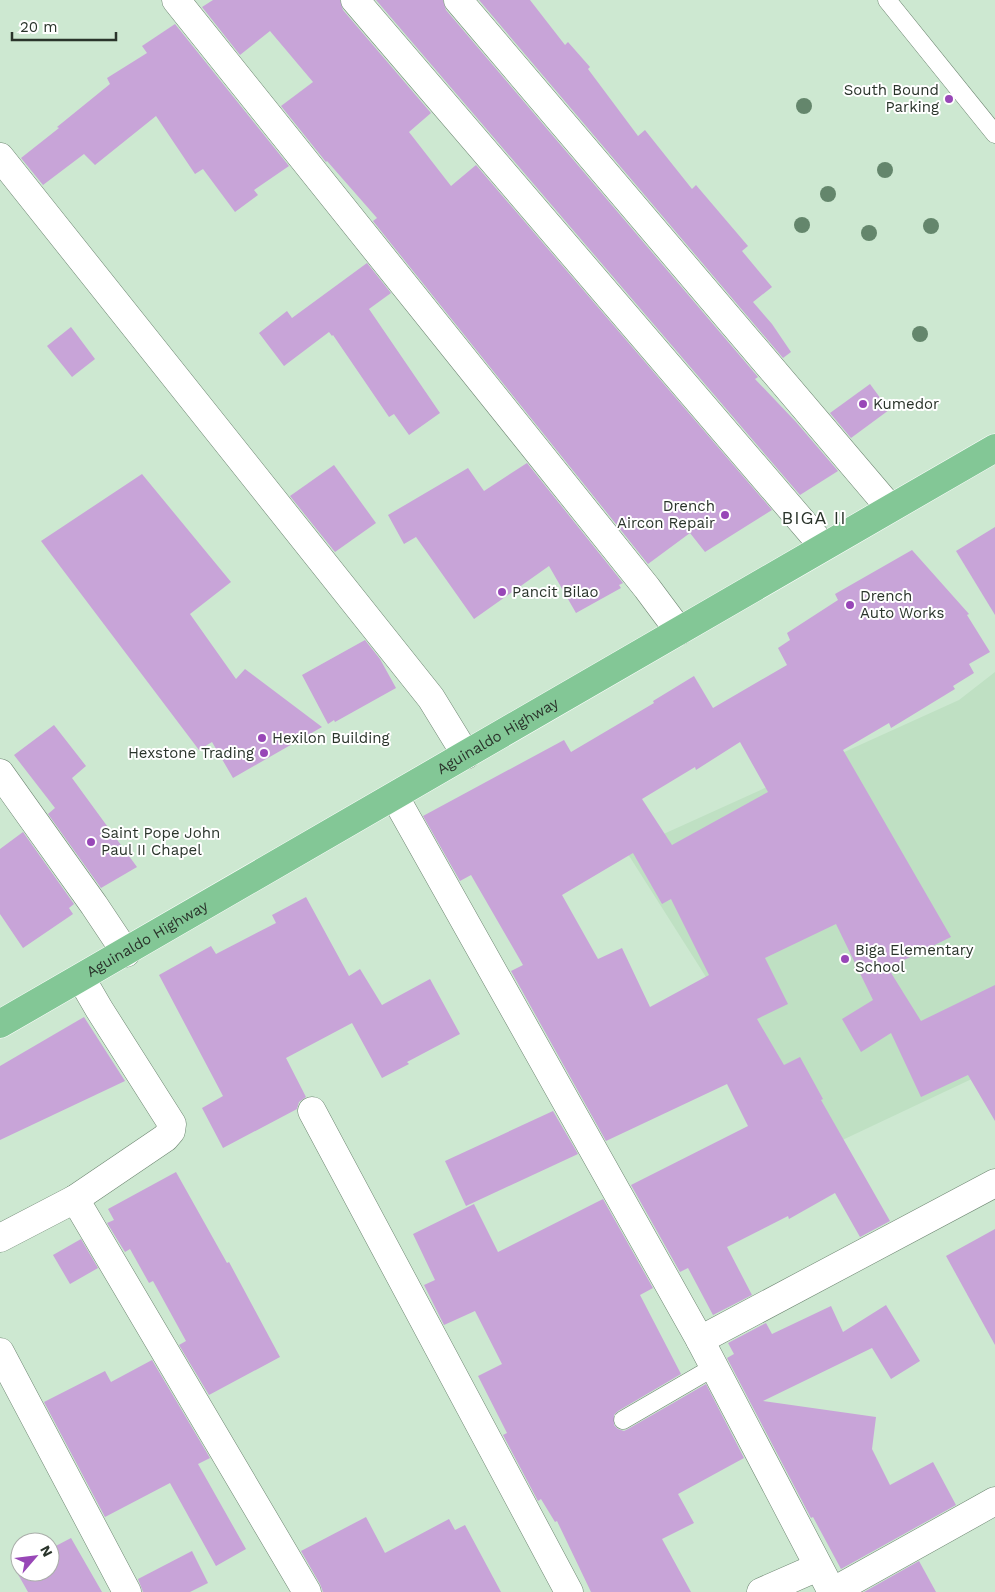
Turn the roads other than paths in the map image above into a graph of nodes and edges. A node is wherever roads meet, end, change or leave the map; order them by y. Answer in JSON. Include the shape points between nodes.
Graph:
{"nodes":[{"id":1,"x":176,"y":0,"type":"edge"},
{"id":2,"x":355,"y":0,"type":"edge"},
{"id":3,"x":458,"y":0,"type":"edge"},
{"id":4,"x":887,"y":0,"type":"edge"},
{"id":5,"x":995,"y":134,"type":"edge"},
{"id":6,"x":0,"y":157,"type":"edge"},
{"id":7,"x":995,"y":448,"type":"edge"},
{"id":8,"x":890,"y":508,"type":"junction"},
{"id":9,"x":823,"y":546,"type":"junction"},
{"id":10,"x":679,"y":631,"type":"junction"},
{"id":11,"x":466,"y":755,"type":"junction"},
{"id":12,"x":0,"y":774,"type":"edge"},
{"id":13,"x":395,"y":797,"type":"junction"},
{"id":14,"x":126,"y":953,"type":"junction"},
{"id":15,"x":81,"y":978,"type":"junction"},
{"id":16,"x":0,"y":1024,"type":"edge"},
{"id":17,"x":312,"y":1111,"type":"dead end"},
{"id":18,"x":995,"y":1183,"type":"edge"},
{"id":19,"x":75,"y":1199,"type":"junction"},
{"id":20,"x":0,"y":1238,"type":"edge"},
{"id":21,"x":700,"y":1340,"type":"junction"},
{"id":22,"x":0,"y":1352,"type":"edge"},
{"id":23,"x":714,"y":1367,"type":"junction"},
{"id":24,"x":623,"y":1420,"type":"dead end"},
{"id":25,"x":995,"y":1501,"type":"edge"},
{"id":26,"x":818,"y":1567,"type":"junction"},
{"id":27,"x":127,"y":1592,"type":"edge"},
{"id":28,"x":307,"y":1592,"type":"edge"},
{"id":29,"x":569,"y":1592,"type":"edge"},
{"id":30,"x":761,"y":1592,"type":"edge"},
{"id":31,"x":832,"y":1592,"type":"edge"}],
"edges":[{"from":1,"to":10,"type":"street"},
{"from":2,"to":9,"type":"street"},
{"from":3,"to":8,"type":"street"},
{"from":4,"to":5,"type":"lane"},
{"from":6,"to":11,"type":"street","via":[[430,698]]},
{"from":7,"to":8,"type":"main road","name":"Aguinaldo Highway"},
{"from":8,"to":9,"type":"main road","name":"Aguinaldo Highway"},
{"from":9,"to":10,"type":"main road","name":"Aguinaldo Highway"},
{"from":10,"to":11,"type":"main road","name":"Aguinaldo Highway"},
{"from":11,"to":13,"type":"main road","name":"Aguinaldo Highway"},
{"from":12,"to":14,"type":"street"},
{"from":13,"to":14,"type":"main road","name":"Aguinaldo Highway"},
{"from":13,"to":21,"type":"street"},
{"from":14,"to":15,"type":"main road","name":"Aguinaldo Highway"},
{"from":15,"to":16,"type":"main road","name":"Aguinaldo Highway"},
{"from":15,"to":19,"type":"street","via":[[172,1124],[165,1138]]},
{"from":17,"to":29,"type":"street"},
{"from":18,"to":21,"type":"street"},
{"from":19,"to":20,"type":"street"},
{"from":19,"to":28,"type":"street"},
{"from":21,"to":23,"type":"street"},
{"from":22,"to":27,"type":"street"},
{"from":23,"to":24,"type":"lane"},
{"from":23,"to":26,"type":"street"},
{"from":25,"to":31,"type":"street"},
{"from":26,"to":30,"type":"street"},
{"from":26,"to":31,"type":"street"}]}
